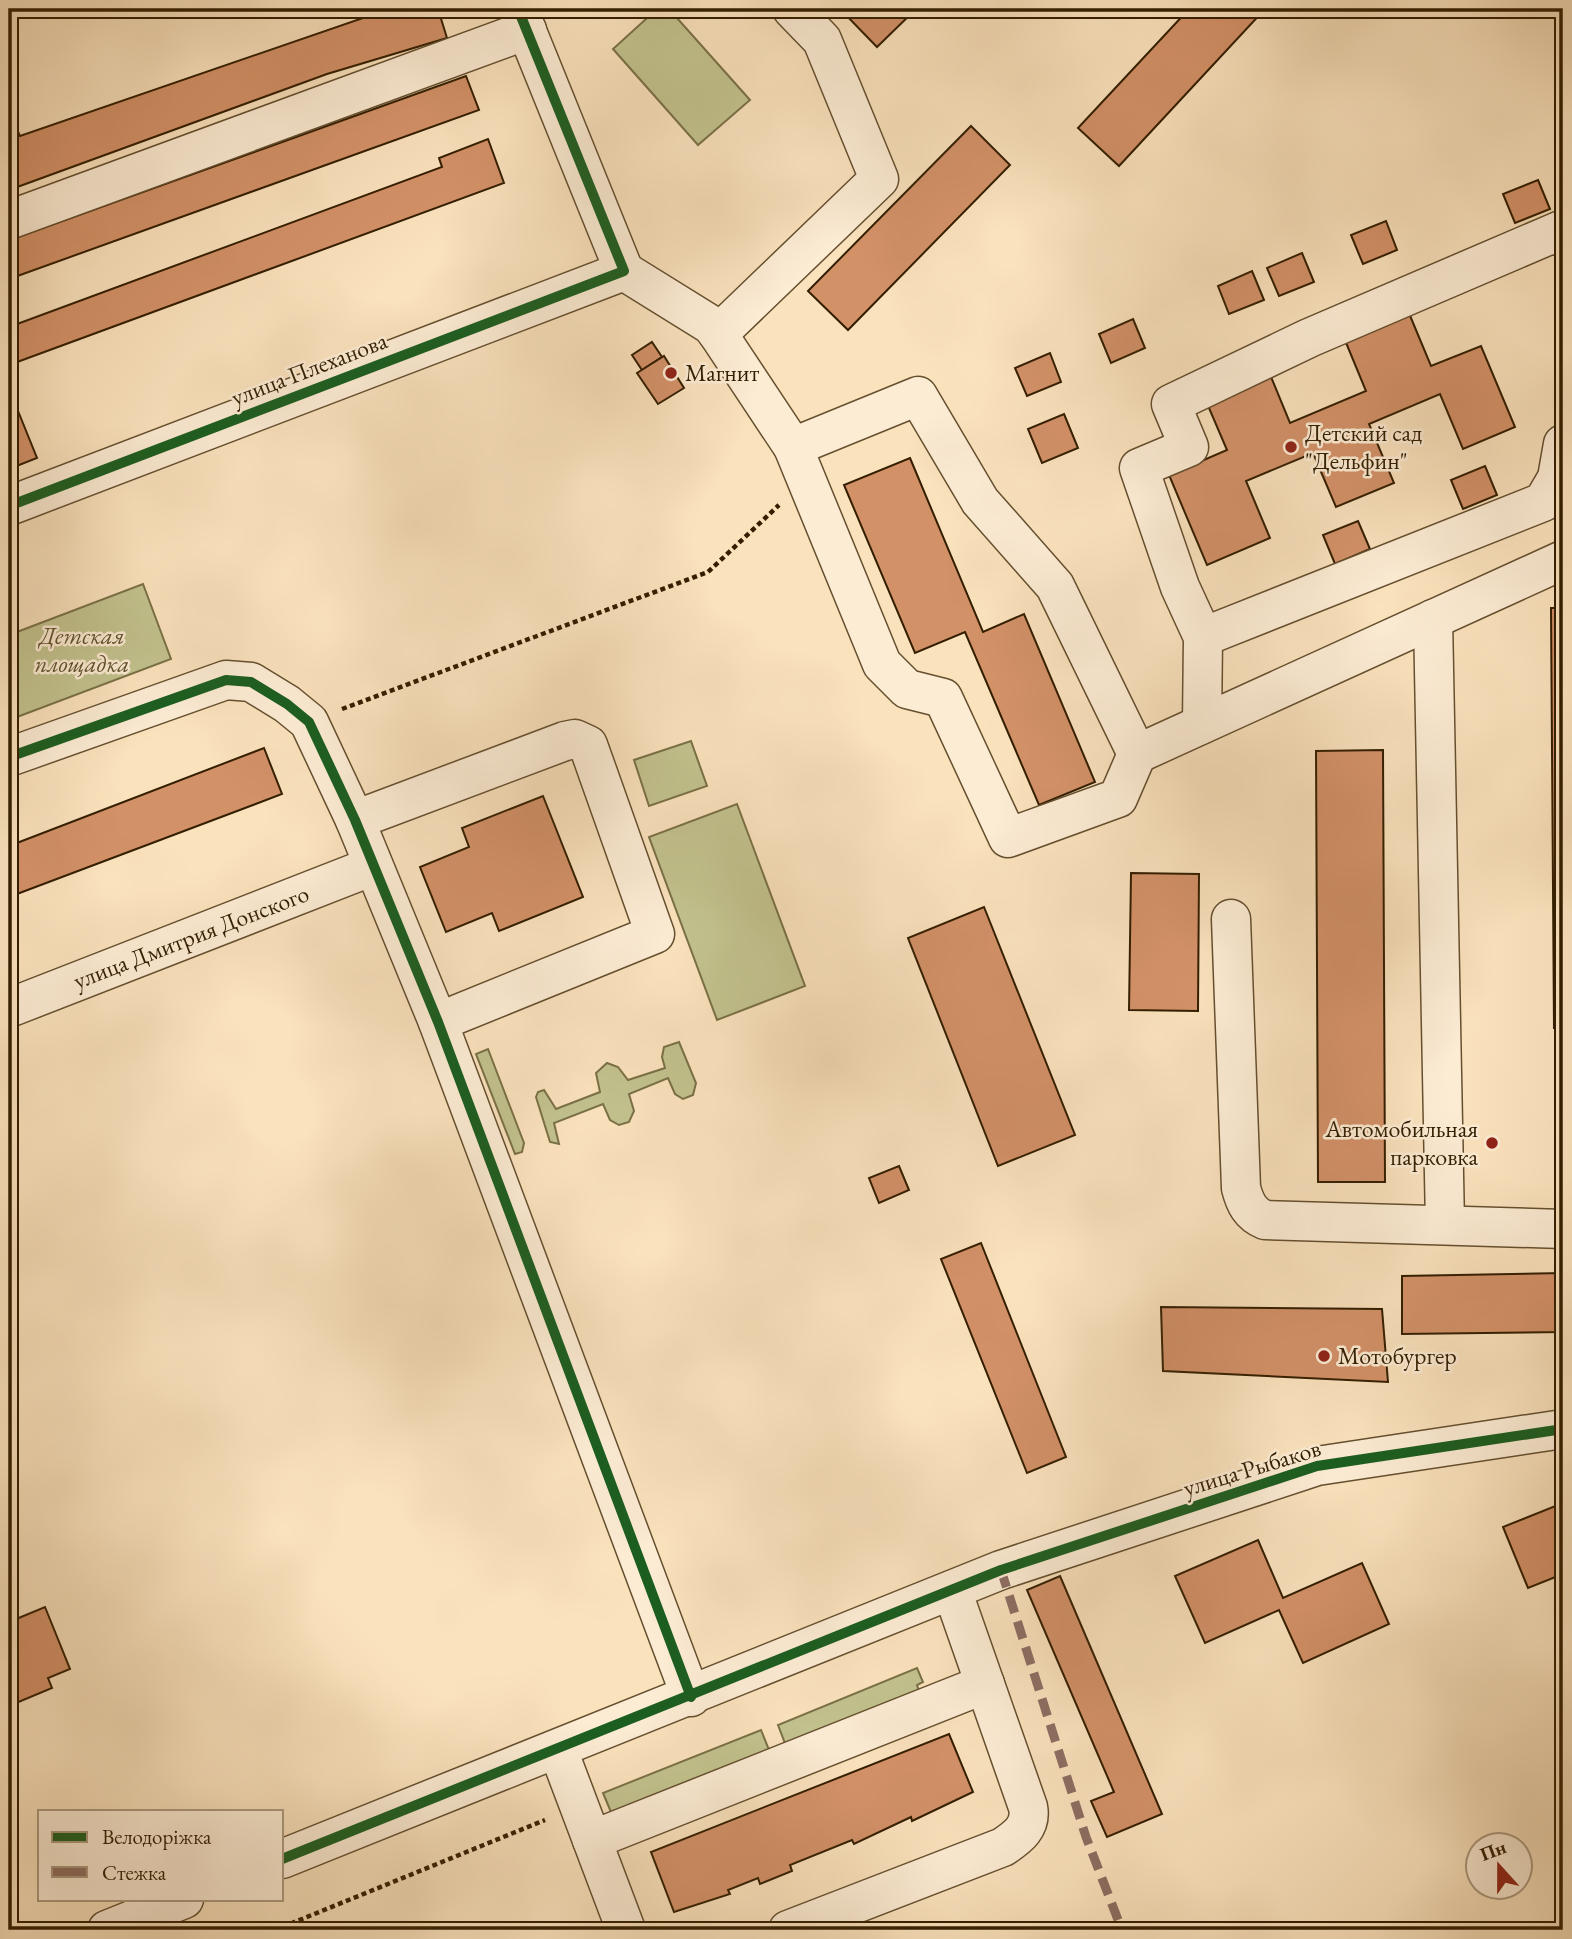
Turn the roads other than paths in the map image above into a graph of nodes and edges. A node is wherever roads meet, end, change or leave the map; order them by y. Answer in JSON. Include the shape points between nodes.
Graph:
{"nodes":[{"id":1,"x":792,"y":9,"type":"edge"},
{"id":2,"x":522,"y":19,"type":"edge"},
{"id":3,"x":9,"y":220,"type":"edge"},
{"id":4,"x":1563,"y":238,"type":"edge"},
{"id":5,"x":624,"y":271,"type":"junction"},
{"id":6,"x":719,"y":334,"type":"junction"},
{"id":7,"x":1563,"y":444,"type":"edge"},
{"id":8,"x":799,"y":464,"type":"junction"},
{"id":9,"x":9,"y":506,"type":"edge"},
{"id":10,"x":1563,"y":560,"type":"edge"},
{"id":11,"x":1433,"y":619,"type":"junction"},
{"id":12,"x":1203,"y":637,"type":"junction"},
{"id":13,"x":1202,"y":724,"type":"junction"},
{"id":14,"x":1137,"y":754,"type":"junction"},
{"id":15,"x":9,"y":757,"type":"edge"},
{"id":16,"x":355,"y":820,"type":"junction"},
{"id":17,"x":373,"y":866,"type":"junction"},
{"id":18,"x":1231,"y":919,"type":"dead end"},
{"id":19,"x":9,"y":1008,"type":"edge"},
{"id":20,"x":438,"y":1022,"type":"junction"},
{"id":21,"x":1445,"y":1225,"type":"junction"},
{"id":22,"x":1563,"y":1229,"type":"edge"},
{"id":23,"x":1563,"y":1429,"type":"edge"},
{"id":24,"x":952,"y":1590,"type":"junction"},
{"id":25,"x":985,"y":1684,"type":"junction"},
{"id":26,"x":691,"y":1697,"type":"junction"},
{"id":27,"x":558,"y":1749,"type":"junction"},
{"id":28,"x":585,"y":1823,"type":"junction"},
{"id":29,"x":284,"y":1858,"type":"edge"},
{"id":30,"x":182,"y":1900,"type":"edge"},
{"id":31,"x":107,"y":1930,"type":"edge"},
{"id":32,"x":626,"y":1930,"type":"edge"},
{"id":33,"x":788,"y":1930,"type":"edge"}],
"edges":[{"from":1,"to":6,"type":"street","via":[[822,40],[879,179]]},
{"from":2,"to":3,"type":"street"},
{"from":2,"to":5,"type":"street"},
{"from":4,"to":12,"type":"street","via":[[1562,230],[1310,338],[1171,404],[1189,447],[1139,468],[1180,587]]},
{"from":5,"to":6,"type":"street"},
{"from":5,"to":9,"type":"street","name":"улица Плеханова"},
{"from":6,"to":8,"type":"street"},
{"from":7,"to":12,"type":"street","via":[[1557,478],[1543,502]]},
{"from":8,"to":14,"type":"street","via":[[918,397],[980,501],[1055,586]]},
{"from":8,"to":14,"type":"street","via":[[882,664],[907,690],[943,698],[1008,838],[1118,798]]},
{"from":10,"to":11,"type":"street"},
{"from":11,"to":13,"type":"street"},
{"from":11,"to":21,"type":"street"},
{"from":12,"to":13,"type":"street"},
{"from":13,"to":14,"type":"street"},
{"from":15,"to":16,"type":"street","via":[[226,681],[251,682],[309,722]]},
{"from":16,"to":17,"type":"street"},
{"from":16,"to":20,"type":"street","via":[[565,741],[575,739],[588,745],[655,934]]},
{"from":17,"to":19,"type":"street","name":"улица Дмитрия Донского"},
{"from":17,"to":20,"type":"street"},
{"from":18,"to":21,"type":"street","via":[[1245,1203],[1265,1220]]},
{"from":20,"to":26,"type":"street"},
{"from":21,"to":22,"type":"street"},
{"from":23,"to":24,"type":"street","name":"улица Рыбаков","via":[[1317,1466]]},
{"from":24,"to":25,"type":"street"},
{"from":24,"to":26,"type":"street","name":"улица Рыбаков"},
{"from":25,"to":28,"type":"street"},
{"from":25,"to":33,"type":"street","via":[[1030,1814],[1024,1829],[1003,1847]]},
{"from":26,"to":27,"type":"street","name":"улица Рыбаков"},
{"from":27,"to":28,"type":"street"},
{"from":27,"to":29,"type":"street","name":"улица Рыбаков"},
{"from":28,"to":32,"type":"street"},
{"from":30,"to":31,"type":"street"}]}
